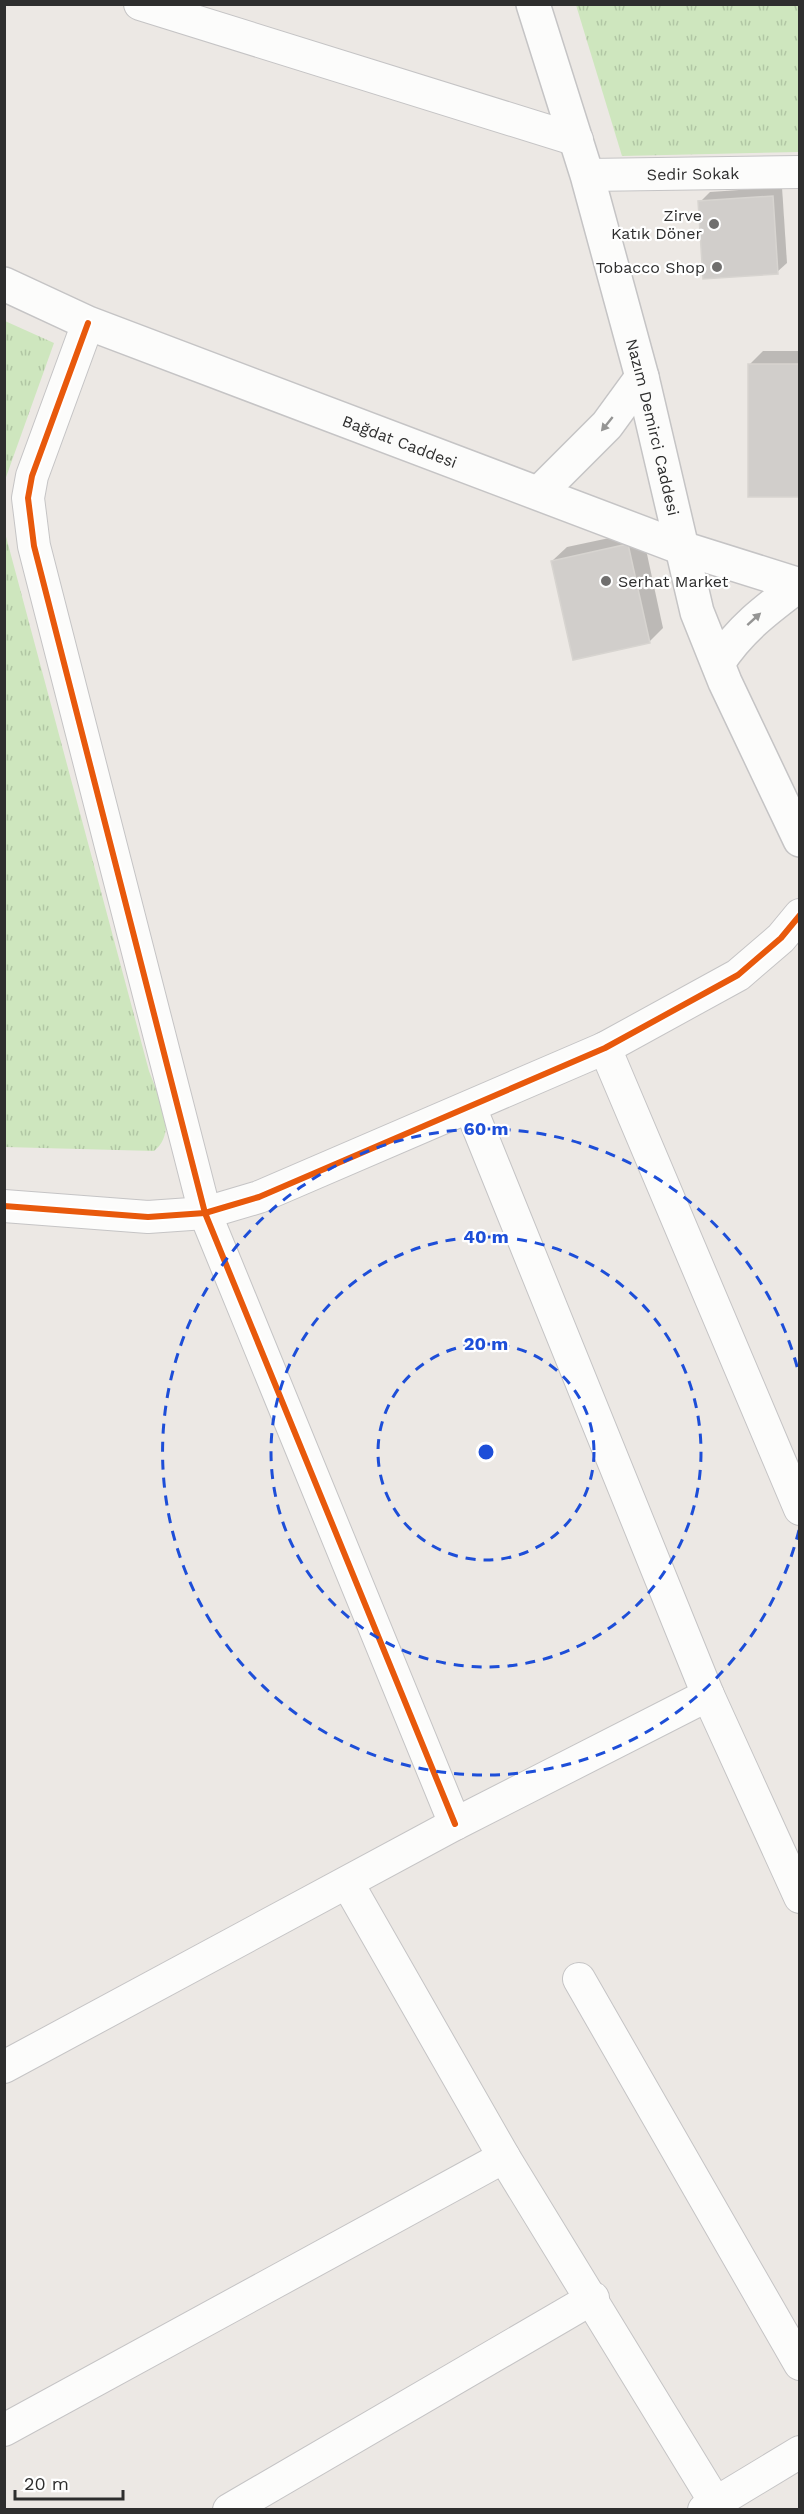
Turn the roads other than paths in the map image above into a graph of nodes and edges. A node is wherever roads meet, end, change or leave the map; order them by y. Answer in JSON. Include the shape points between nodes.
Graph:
{"nodes":[{"id":1,"x":140,"y":4,"type":"edge"},
{"id":2,"x":533,"y":4,"type":"edge"},
{"id":3,"x":577,"y":140,"type":"junction"},
{"id":4,"x":800,"y":172,"type":"edge"},
{"id":5,"x":587,"y":175,"type":"junction"},
{"id":6,"x":4,"y":284,"type":"edge"},
{"id":7,"x":88,"y":323,"type":"junction"},
{"id":8,"x":642,"y":377,"type":"junction"},
{"id":9,"x":539,"y":494,"type":"junction"},
{"id":10,"x":682,"y":548,"type":"junction"},
{"id":11,"x":799,"y":585,"type":"edge"},
{"id":12,"x":718,"y":663,"type":"junction"},
{"id":13,"x":800,"y":840,"type":"edge"},
{"id":14,"x":800,"y":915,"type":"edge"},
{"id":15,"x":606,"y":1048,"type":"junction"},
{"id":16,"x":470,"y":1107,"type":"junction"},
{"id":17,"x":4,"y":1206,"type":"edge"},
{"id":18,"x":205,"y":1213,"type":"junction"},
{"id":19,"x":800,"y":1509,"type":"edge"},
{"id":20,"x":708,"y":1695,"type":"junction"},
{"id":21,"x":455,"y":1824,"type":"junction"},
{"id":22,"x":348,"y":1884,"type":"junction"},
{"id":23,"x":800,"y":1897,"type":"edge"},
{"id":24,"x":579,"y":1979,"type":"dead end"},
{"id":25,"x":4,"y":2067,"type":"edge"},
{"id":26,"x":504,"y":2157,"type":"junction"},
{"id":27,"x":593,"y":2298,"type":"junction"},
{"id":28,"x":800,"y":2364,"type":"edge"},
{"id":29,"x":4,"y":2430,"type":"edge"},
{"id":30,"x":800,"y":2452,"type":"edge"},
{"id":31,"x":710,"y":2506,"type":"edge"},
{"id":32,"x":229,"y":2510,"type":"edge"}],
"edges":[{"from":1,"to":3,"type":"street"},
{"from":2,"to":3,"type":"main road","name":"Nazım Demirci Caddesi"},
{"from":3,"to":5,"type":"main road","name":"Nazım Demirci Caddesi"},
{"from":4,"to":5,"type":"street","name":"Sedir Sokak"},
{"from":5,"to":8,"type":"main road","name":"Nazım Demirci Caddesi"},
{"from":6,"to":7,"type":"main road","name":"Bağdat Caddesi"},
{"from":7,"to":9,"type":"main road","name":"Bağdat Caddesi"},
{"from":7,"to":18,"type":"street","via":[[32,476],[29,520]]},
{"from":8,"to":9,"type":"main road","one_way":true,"via":[[607,425]]},
{"from":8,"to":10,"type":"main road","name":"Nazım Demirci Caddesi"},
{"from":9,"to":10,"type":"main road","name":"Bağdat Caddesi"},
{"from":10,"to":11,"type":"main road","name":"Bağdat Caddesi"},
{"from":10,"to":12,"type":"main road","name":"Nazım Demirci Caddesi","via":[[697,612]]},
{"from":12,"to":11,"type":"main road","one_way":true,"via":[[755,617]]},
{"from":12,"to":13,"type":"main road","name":"Nazım Demirci Caddesi"},
{"from":14,"to":15,"type":"street","via":[[781,938],[738,975]]},
{"from":15,"to":16,"type":"street"},
{"from":15,"to":19,"type":"street"},
{"from":16,"to":18,"type":"street","via":[[259,1197]]},
{"from":16,"to":20,"type":"street"},
{"from":17,"to":18,"type":"street","via":[[148,1217]]},
{"from":18,"to":21,"type":"street"},
{"from":20,"to":21,"type":"street"},
{"from":20,"to":23,"type":"street"},
{"from":21,"to":22,"type":"street"},
{"from":22,"to":25,"type":"street"},
{"from":22,"to":26,"type":"street"},
{"from":24,"to":28,"type":"street"},
{"from":26,"to":27,"type":"street"},
{"from":26,"to":29,"type":"street"},
{"from":27,"to":31,"type":"street"},
{"from":27,"to":32,"type":"street"},
{"from":30,"to":31,"type":"street"}]}
